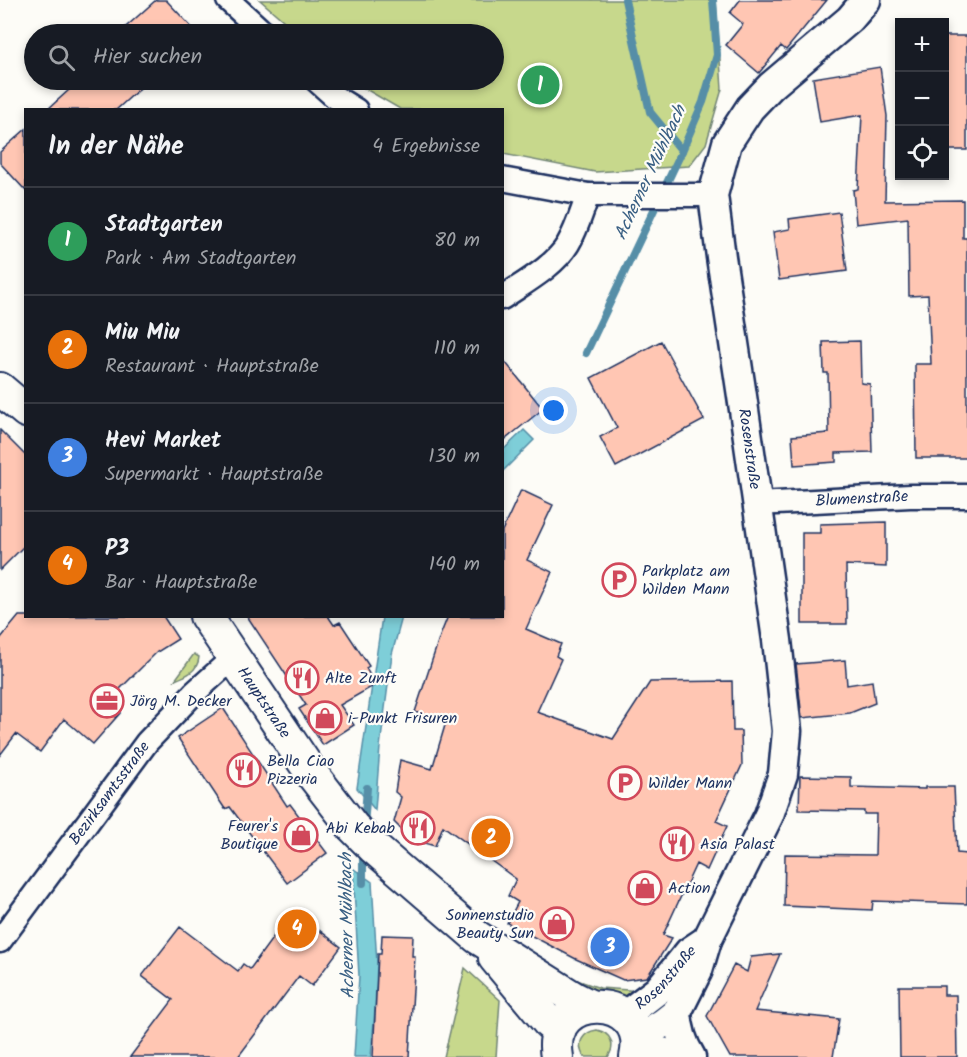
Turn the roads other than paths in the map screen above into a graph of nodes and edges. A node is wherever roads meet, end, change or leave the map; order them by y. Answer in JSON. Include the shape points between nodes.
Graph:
{"nodes":[{"id":1,"x":228,"y":0,"type":"edge"},
{"id":2,"x":866,"y":0,"type":"edge"},
{"id":3,"x":254,"y":24,"type":"edge"},
{"id":4,"x":327,"y":90,"type":"edge"},
{"id":5,"x":353,"y":108,"type":"edge"},
{"id":6,"x":504,"y":179,"type":"edge"},
{"id":7,"x":588,"y":195,"type":"junction"},
{"id":8,"x":713,"y":195,"type":"junction"},
{"id":9,"x":504,"y":297,"type":"edge"},
{"id":10,"x":0,"y":389,"type":"edge"},
{"id":11,"x":24,"y":409,"type":"edge"},
{"id":12,"x":967,"y":496,"type":"edge"},
{"id":13,"x":757,"y":504,"type":"junction"},
{"id":14,"x":208,"y":618,"type":"edge"},
{"id":15,"x":234,"y":657,"type":"junction"},
{"id":16,"x":477,"y":937,"type":"junction"},
{"id":17,"x":707,"y":940,"type":"junction"},
{"id":18,"x":0,"y":941,"type":"edge"},
{"id":19,"x":590,"y":1006,"type":"junction"},
{"id":20,"x":677,"y":1012,"type":"junction"},
{"id":21,"x":634,"y":1039,"type":"edge"},
{"id":22,"x":558,"y":1044,"type":"edge"},
{"id":23,"x":677,"y":1057,"type":"edge"},
{"id":24,"x":691,"y":1057,"type":"edge"}],
"edges":[{"from":1,"to":3,"type":"street"},
{"from":2,"to":8,"type":"street","name":"Rosenstraße","via":[[850,20],[750,108],[727,143]]},
{"from":4,"to":5,"type":"street"},
{"from":6,"to":7,"type":"street"},
{"from":7,"to":8,"type":"street"},
{"from":7,"to":9,"type":"street","via":[[567,247],[549,265]]},
{"from":8,"to":13,"type":"street","name":"Rosenstraße"},
{"from":10,"to":11,"type":"main road"},
{"from":12,"to":13,"type":"street","name":"Blumenstraße"},
{"from":13,"to":17,"type":"street","name":"Rosenstraße","via":[[787,731],[783,774],[769,815]]},
{"from":14,"to":15,"type":"main road","name":"Hauptstraße"},
{"from":15,"to":16,"type":"main road","name":"Hauptstraße","via":[[312,774],[364,837]]},
{"from":15,"to":18,"type":"street","name":"Bezirksamtsstraße","via":[[147,742]]},
{"from":16,"to":19,"type":"main road","name":"Hauptstraße"},
{"from":16,"to":22,"type":"main road","name":"Hauptstraße","via":[[549,1023]]},
{"from":17,"to":20,"type":"street","name":"Rosenstraße","via":[[698,970]]},
{"from":17,"to":21,"type":"street","name":"Rosenstraße","via":[[688,952],[658,990]]},
{"from":19,"to":21,"type":"main road","name":"Hauptstraße","via":[[614,1010]]},
{"from":19,"to":22,"type":"main road","via":[[568,1017]]},
{"from":20,"to":21,"type":"street","name":"Rosenstraße"},
{"from":20,"to":24,"type":"street","via":[[684,1047]]},
{"from":21,"to":23,"type":"street"}]}
